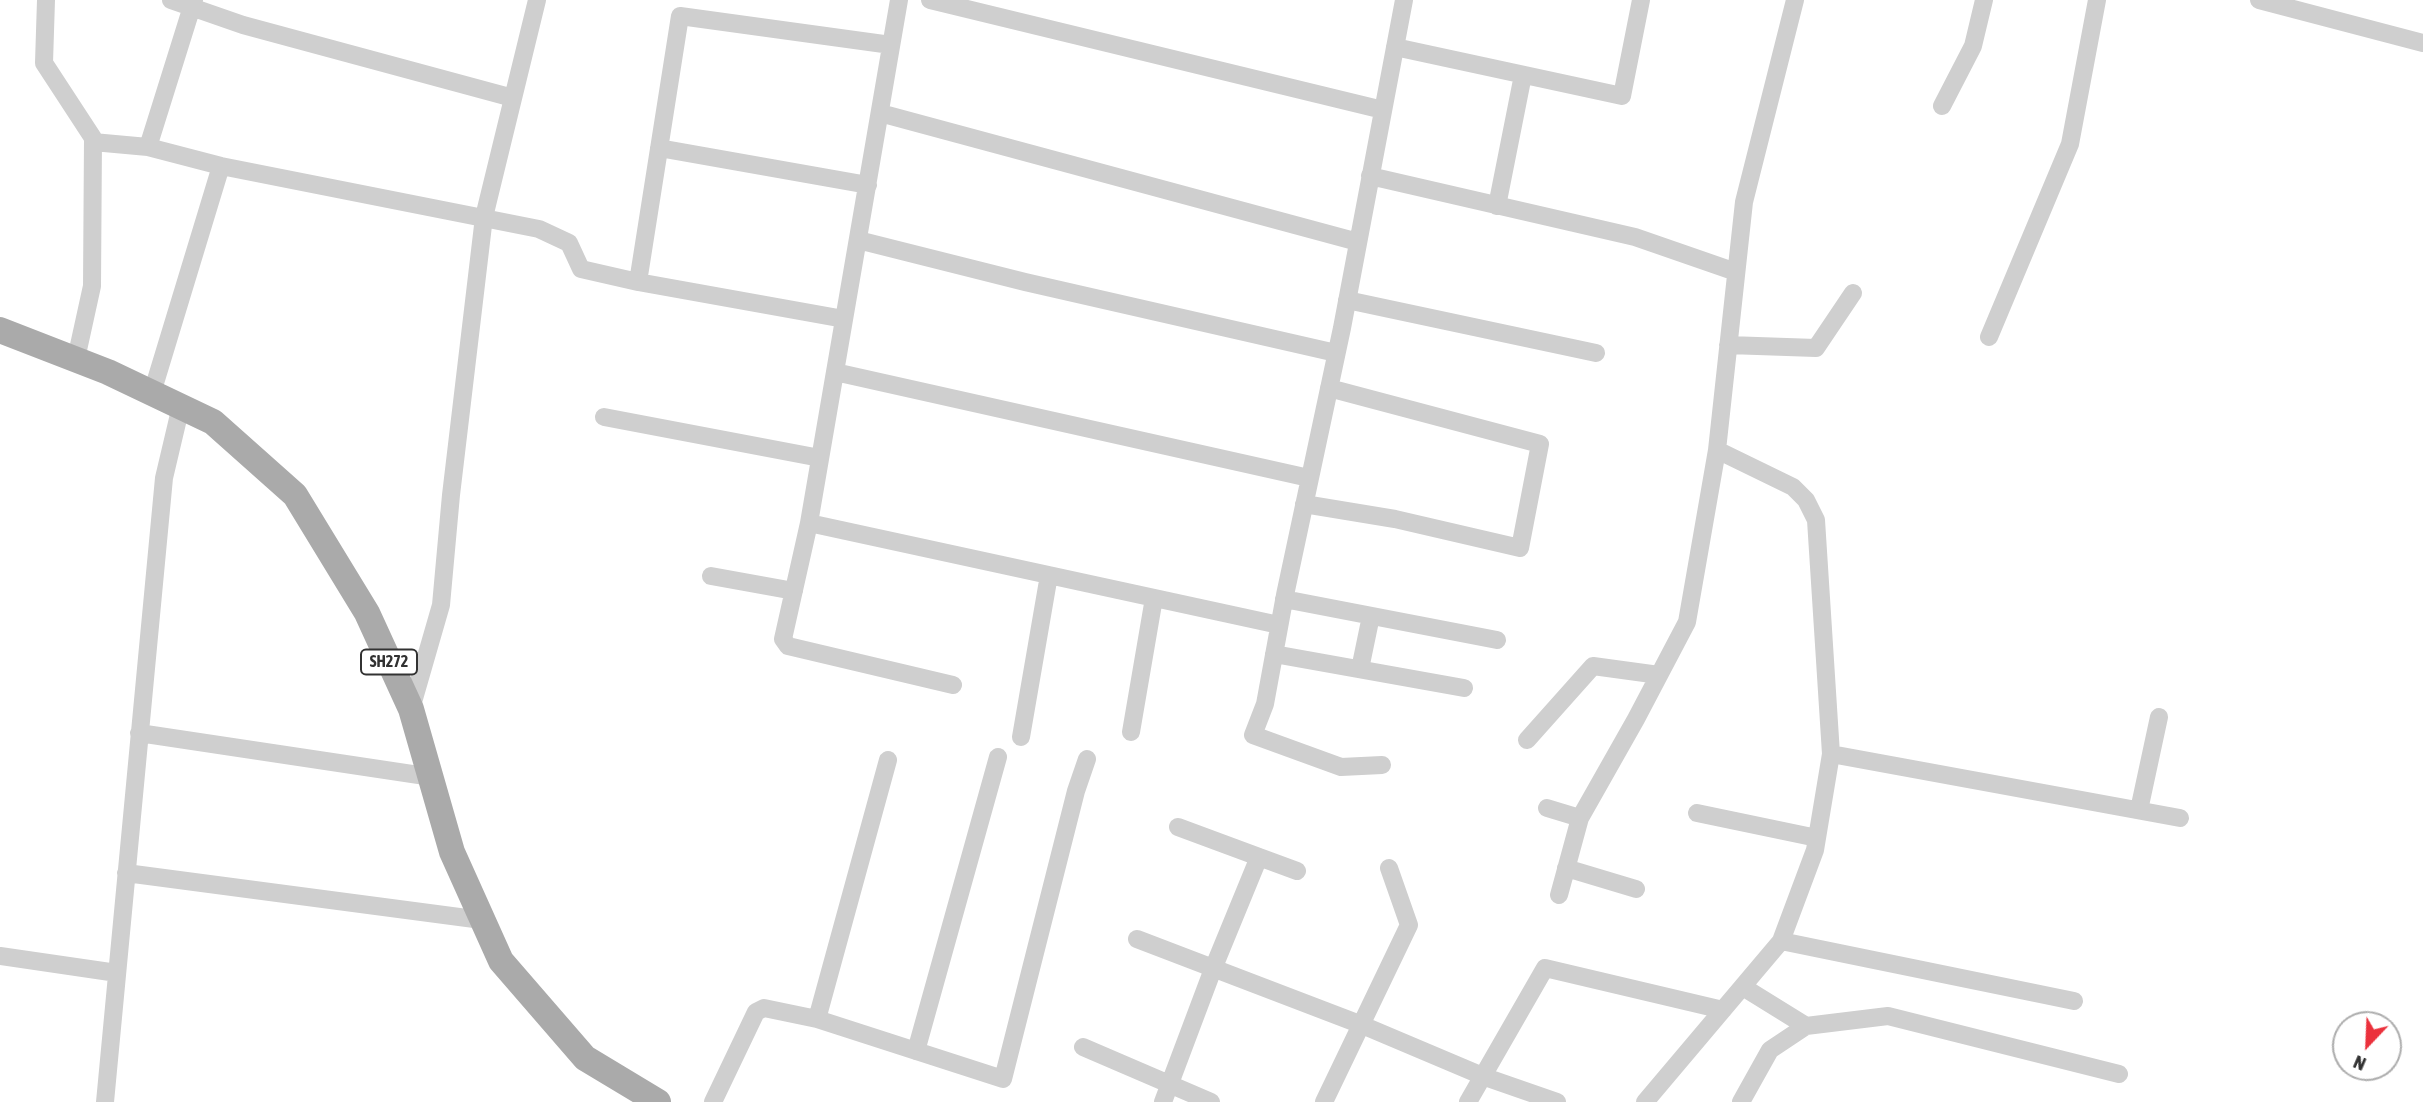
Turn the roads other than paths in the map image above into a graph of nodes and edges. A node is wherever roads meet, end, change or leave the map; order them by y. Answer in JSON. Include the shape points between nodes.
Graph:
{"nodes":[{"id":1,"x":46,"y":0,"type":"edge"},
{"id":2,"x":171,"y":0,"type":"edge"},
{"id":3,"x":537,"y":0,"type":"edge"},
{"id":4,"x":899,"y":0,"type":"edge"},
{"id":5,"x":930,"y":0,"type":"edge"},
{"id":6,"x":1404,"y":0,"type":"edge"},
{"id":7,"x":1641,"y":0,"type":"edge"},
{"id":8,"x":1795,"y":0,"type":"edge"},
{"id":9,"x":1984,"y":0,"type":"edge"},
{"id":10,"x":2097,"y":0,"type":"edge"},
{"id":11,"x":2259,"y":0,"type":"edge"},
{"id":12,"x":193,"y":3,"type":"edge"},
{"id":13,"x":2423,"y":43,"type":"edge"},
{"id":14,"x":891,"y":45,"type":"junction"},
{"id":15,"x":1395,"y":47,"type":"junction"},
{"id":16,"x":1523,"y":75,"type":"junction"},
{"id":17,"x":513,"y":98,"type":"junction"},
{"id":18,"x":1942,"y":106,"type":"dead end"},
{"id":19,"x":1383,"y":110,"type":"junction"},
{"id":20,"x":880,"y":113,"type":"junction"},
{"id":21,"x":93,"y":142,"type":"junction"},
{"id":22,"x":148,"y":147,"type":"junction"},
{"id":23,"x":659,"y":148,"type":"junction"},
{"id":24,"x":221,"y":166,"type":"junction"},
{"id":25,"x":1370,"y":176,"type":"junction"},
{"id":26,"x":867,"y":185,"type":"junction"},
{"id":27,"x":1497,"y":206,"type":"junction"},
{"id":28,"x":484,"y":217,"type":"junction"},
{"id":29,"x":858,"y":240,"type":"junction"},
{"id":30,"x":1358,"y":243,"type":"junction"},
{"id":31,"x":1736,"y":272,"type":"junction"},
{"id":32,"x":638,"y":282,"type":"junction"},
{"id":33,"x":1853,"y":293,"type":"dead end"},
{"id":34,"x":1347,"y":300,"type":"junction"},
{"id":35,"x":844,"y":319,"type":"junction"},
{"id":36,"x":0,"y":330,"type":"edge"},
{"id":37,"x":1989,"y":337,"type":"dead end"},
{"id":38,"x":1728,"y":345,"type":"junction"},
{"id":39,"x":1336,"y":353,"type":"junction"},
{"id":40,"x":1596,"y":353,"type":"dead end"},
{"id":41,"x":76,"y":359,"type":"junction"},
{"id":42,"x":835,"y":372,"type":"junction"},
{"id":43,"x":1329,"y":388,"type":"junction"},
{"id":44,"x":152,"y":393,"type":"junction"},
{"id":45,"x":181,"y":407,"type":"junction"},
{"id":46,"x":604,"y":417,"type":"dead end"},
{"id":47,"x":1717,"y":450,"type":"junction"},
{"id":48,"x":820,"y":458,"type":"junction"},
{"id":49,"x":1310,"y":478,"type":"junction"},
{"id":50,"x":1304,"y":504,"type":"junction"},
{"id":51,"x":808,"y":523,"type":"junction"},
{"id":52,"x":1049,"y":575,"type":"junction"},
{"id":53,"x":711,"y":576,"type":"dead end"},
{"id":54,"x":794,"y":591,"type":"junction"},
{"id":55,"x":1154,"y":598,"type":"junction"},
{"id":56,"x":1284,"y":599,"type":"junction"},
{"id":57,"x":1371,"y":616,"type":"junction"},
{"id":58,"x":1279,"y":625,"type":"junction"},
{"id":59,"x":1497,"y":640,"type":"dead end"},
{"id":60,"x":1274,"y":654,"type":"junction"},
{"id":61,"x":1360,"y":669,"type":"junction"},
{"id":62,"x":1659,"y":675,"type":"junction"},
{"id":63,"x":953,"y":685,"type":"dead end"},
{"id":64,"x":1464,"y":688,"type":"dead end"},
{"id":65,"x":411,"y":709,"type":"junction"},
{"id":66,"x":2159,"y":717,"type":"dead end"},
{"id":67,"x":1131,"y":732,"type":"dead end"},
{"id":68,"x":139,"y":733,"type":"junction"},
{"id":69,"x":1021,"y":737,"type":"dead end"},
{"id":70,"x":1527,"y":740,"type":"dead end"},
{"id":71,"x":1831,"y":754,"type":"junction"},
{"id":72,"x":998,"y":758,"type":"dead end"},
{"id":73,"x":1087,"y":759,"type":"dead end"},
{"id":74,"x":888,"y":760,"type":"dead end"},
{"id":75,"x":1382,"y":765,"type":"dead end"},
{"id":76,"x":432,"y":777,"type":"junction"},
{"id":77,"x":1547,"y":808,"type":"dead end"},
{"id":78,"x":2139,"y":810,"type":"junction"},
{"id":79,"x":1698,"y":813,"type":"dead end"},
{"id":80,"x":1580,"y":818,"type":"junction"},
{"id":81,"x":2180,"y":818,"type":"dead end"},
{"id":82,"x":1178,"y":827,"type":"dead end"},
{"id":83,"x":1817,"y":838,"type":"junction"},
{"id":84,"x":1259,"y":857,"type":"junction"},
{"id":85,"x":1389,"y":868,"type":"dead end"},
{"id":86,"x":1566,"y":868,"type":"junction"},
{"id":87,"x":1297,"y":871,"type":"dead end"},
{"id":88,"x":126,"y":873,"type":"junction"},
{"id":89,"x":1636,"y":889,"type":"dead end"},
{"id":90,"x":1559,"y":895,"type":"dead end"},
{"id":91,"x":482,"y":920,"type":"junction"},
{"id":92,"x":1137,"y":939,"type":"dead end"},
{"id":93,"x":1781,"y":940,"type":"junction"},
{"id":94,"x":0,"y":956,"type":"edge"},
{"id":95,"x":1213,"y":969,"type":"junction"},
{"id":96,"x":117,"y":973,"type":"junction"},
{"id":97,"x":1743,"y":987,"type":"junction"},
{"id":98,"x":2074,"y":1001,"type":"dead end"},
{"id":99,"x":1723,"y":1010,"type":"junction"},
{"id":100,"x":817,"y":1019,"type":"junction"},
{"id":101,"x":1362,"y":1025,"type":"junction"},
{"id":102,"x":1806,"y":1026,"type":"junction"},
{"id":103,"x":1083,"y":1047,"type":"dead end"},
{"id":104,"x":916,"y":1051,"type":"junction"},
{"id":105,"x":2119,"y":1074,"type":"dead end"},
{"id":106,"x":1485,"y":1077,"type":"junction"},
{"id":107,"x":1166,"y":1094,"type":"edge"},
{"id":108,"x":105,"y":1102,"type":"edge"},
{"id":109,"x":658,"y":1102,"type":"edge"},
{"id":110,"x":713,"y":1102,"type":"edge"},
{"id":111,"x":1211,"y":1102,"type":"edge"},
{"id":112,"x":1324,"y":1102,"type":"edge"},
{"id":113,"x":1468,"y":1102,"type":"edge"},
{"id":114,"x":1557,"y":1102,"type":"edge"},
{"id":115,"x":1645,"y":1102,"type":"edge"},
{"id":116,"x":1741,"y":1102,"type":"edge"}],
"edges":[{"from":1,"to":21,"type":"street","via":[[44,63]]},
{"from":2,"to":12,"type":"street"},
{"from":3,"to":17,"type":"street"},
{"from":4,"to":14,"type":"street"},
{"from":5,"to":19,"type":"street"},
{"from":6,"to":15,"type":"street"},
{"from":7,"to":16,"type":"street","via":[[1622,96]]},
{"from":8,"to":31,"type":"street","via":[[1744,202]]},
{"from":9,"to":18,"type":"street","via":[[1973,46]]},
{"from":10,"to":37,"type":"street","via":[[2070,144]]},
{"from":11,"to":13,"type":"street"},
{"from":12,"to":17,"type":"street","via":[[243,25]]},
{"from":12,"to":22,"type":"street"},
{"from":14,"to":20,"type":"street"},
{"from":14,"to":23,"type":"street","via":[[680,16]]},
{"from":15,"to":16,"type":"street"},
{"from":15,"to":19,"type":"street"},
{"from":16,"to":27,"type":"street"},
{"from":17,"to":28,"type":"street"},
{"from":19,"to":25,"type":"street"},
{"from":20,"to":26,"type":"street"},
{"from":20,"to":30,"type":"street"},
{"from":21,"to":22,"type":"street"},
{"from":21,"to":41,"type":"street","via":[[92,286]]},
{"from":22,"to":24,"type":"street"},
{"from":23,"to":26,"type":"street"},
{"from":23,"to":32,"type":"street"},
{"from":24,"to":28,"type":"street"},
{"from":24,"to":44,"type":"street"},
{"from":25,"to":27,"type":"street"},
{"from":25,"to":30,"type":"street"},
{"from":26,"to":29,"type":"street"},
{"from":27,"to":31,"type":"street","via":[[1635,237]]},
{"from":28,"to":32,"type":"street","via":[[539,229],[569,243],[582,269]]},
{"from":28,"to":65,"type":"street","via":[[442,605]]},
{"from":29,"to":35,"type":"street"},
{"from":29,"to":39,"type":"street"},
{"from":30,"to":34,"type":"street"},
{"from":31,"to":38,"type":"street"},
{"from":32,"to":35,"type":"street"},
{"from":33,"to":38,"type":"street","via":[[1816,348]]},
{"from":34,"to":39,"type":"street"},
{"from":34,"to":40,"type":"street"},
{"from":35,"to":42,"type":"street"},
{"from":36,"to":41,"type":"main road","number":"SH272"},
{"from":38,"to":47,"type":"street"},
{"from":39,"to":43,"type":"street"},
{"from":41,"to":44,"type":"main road","number":"SH272"},
{"from":42,"to":48,"type":"street"},
{"from":42,"to":49,"type":"street"},
{"from":43,"to":49,"type":"street"},
{"from":43,"to":50,"type":"street","via":[[1540,444],[1520,548]]},
{"from":44,"to":45,"type":"main road","number":"SH272"},
{"from":45,"to":65,"type":"main road","number":"SH272","via":[[213,422],[295,495],[367,613]]},
{"from":45,"to":68,"type":"street","via":[[164,478]]},
{"from":46,"to":48,"type":"street"},
{"from":47,"to":62,"type":"street","via":[[1687,621]]},
{"from":47,"to":71,"type":"street","via":[[1793,487],[1816,520]]},
{"from":48,"to":51,"type":"street"},
{"from":49,"to":50,"type":"street"},
{"from":50,"to":56,"type":"street"},
{"from":51,"to":52,"type":"street"},
{"from":51,"to":54,"type":"street"},
{"from":52,"to":55,"type":"street"},
{"from":52,"to":69,"type":"street"},
{"from":53,"to":54,"type":"street"},
{"from":54,"to":63,"type":"street","via":[[783,639],[788,646]]},
{"from":55,"to":58,"type":"street"},
{"from":55,"to":67,"type":"street"},
{"from":56,"to":57,"type":"street"},
{"from":56,"to":58,"type":"street"},
{"from":57,"to":59,"type":"street"},
{"from":57,"to":61,"type":"street"},
{"from":58,"to":60,"type":"street"},
{"from":60,"to":61,"type":"street"},
{"from":60,"to":75,"type":"street","via":[[1265,704],[1253,735],[1341,768]]},
{"from":61,"to":64,"type":"street"},
{"from":62,"to":70,"type":"street","via":[[1593,666]]},
{"from":62,"to":80,"type":"street"},
{"from":65,"to":76,"type":"main road","number":"SH272"},
{"from":66,"to":78,"type":"street"},
{"from":68,"to":76,"type":"street"},
{"from":68,"to":88,"type":"street"},
{"from":71,"to":78,"type":"street"},
{"from":71,"to":83,"type":"street"},
{"from":72,"to":104,"type":"street"},
{"from":73,"to":104,"type":"street","via":[[1003,1079]]},
{"from":74,"to":100,"type":"street"},
{"from":76,"to":91,"type":"main road","number":"SH272","via":[[452,852]]},
{"from":77,"to":80,"type":"street"},
{"from":78,"to":81,"type":"street"},
{"from":79,"to":83,"type":"street"},
{"from":80,"to":86,"type":"street"},
{"from":82,"to":84,"type":"street"},
{"from":83,"to":93,"type":"street"},
{"from":84,"to":87,"type":"street"},
{"from":84,"to":95,"type":"street"},
{"from":85,"to":101,"type":"street","via":[[1409,925]]},
{"from":86,"to":89,"type":"street"},
{"from":86,"to":90,"type":"street"},
{"from":88,"to":91,"type":"street"},
{"from":88,"to":96,"type":"street"},
{"from":91,"to":109,"type":"main road","number":"SH272","via":[[501,961],[585,1058]]},
{"from":92,"to":95,"type":"street"},
{"from":93,"to":97,"type":"street"},
{"from":93,"to":98,"type":"street"},
{"from":94,"to":96,"type":"street"},
{"from":95,"to":101,"type":"street"},
{"from":95,"to":107,"type":"street"},
{"from":96,"to":108,"type":"street"},
{"from":97,"to":99,"type":"street"},
{"from":97,"to":102,"type":"street"},
{"from":99,"to":106,"type":"street","via":[[1545,968]]},
{"from":99,"to":115,"type":"street"},
{"from":100,"to":104,"type":"street"},
{"from":100,"to":110,"type":"street","via":[[764,1008],[756,1012]]},
{"from":101,"to":106,"type":"street"},
{"from":101,"to":112,"type":"street"},
{"from":102,"to":105,"type":"street","via":[[1888,1016]]},
{"from":102,"to":116,"type":"street","via":[[1770,1050]]},
{"from":103,"to":107,"type":"street"},
{"from":106,"to":113,"type":"street"},
{"from":106,"to":114,"type":"street"},
{"from":107,"to":111,"type":"street"}]}
